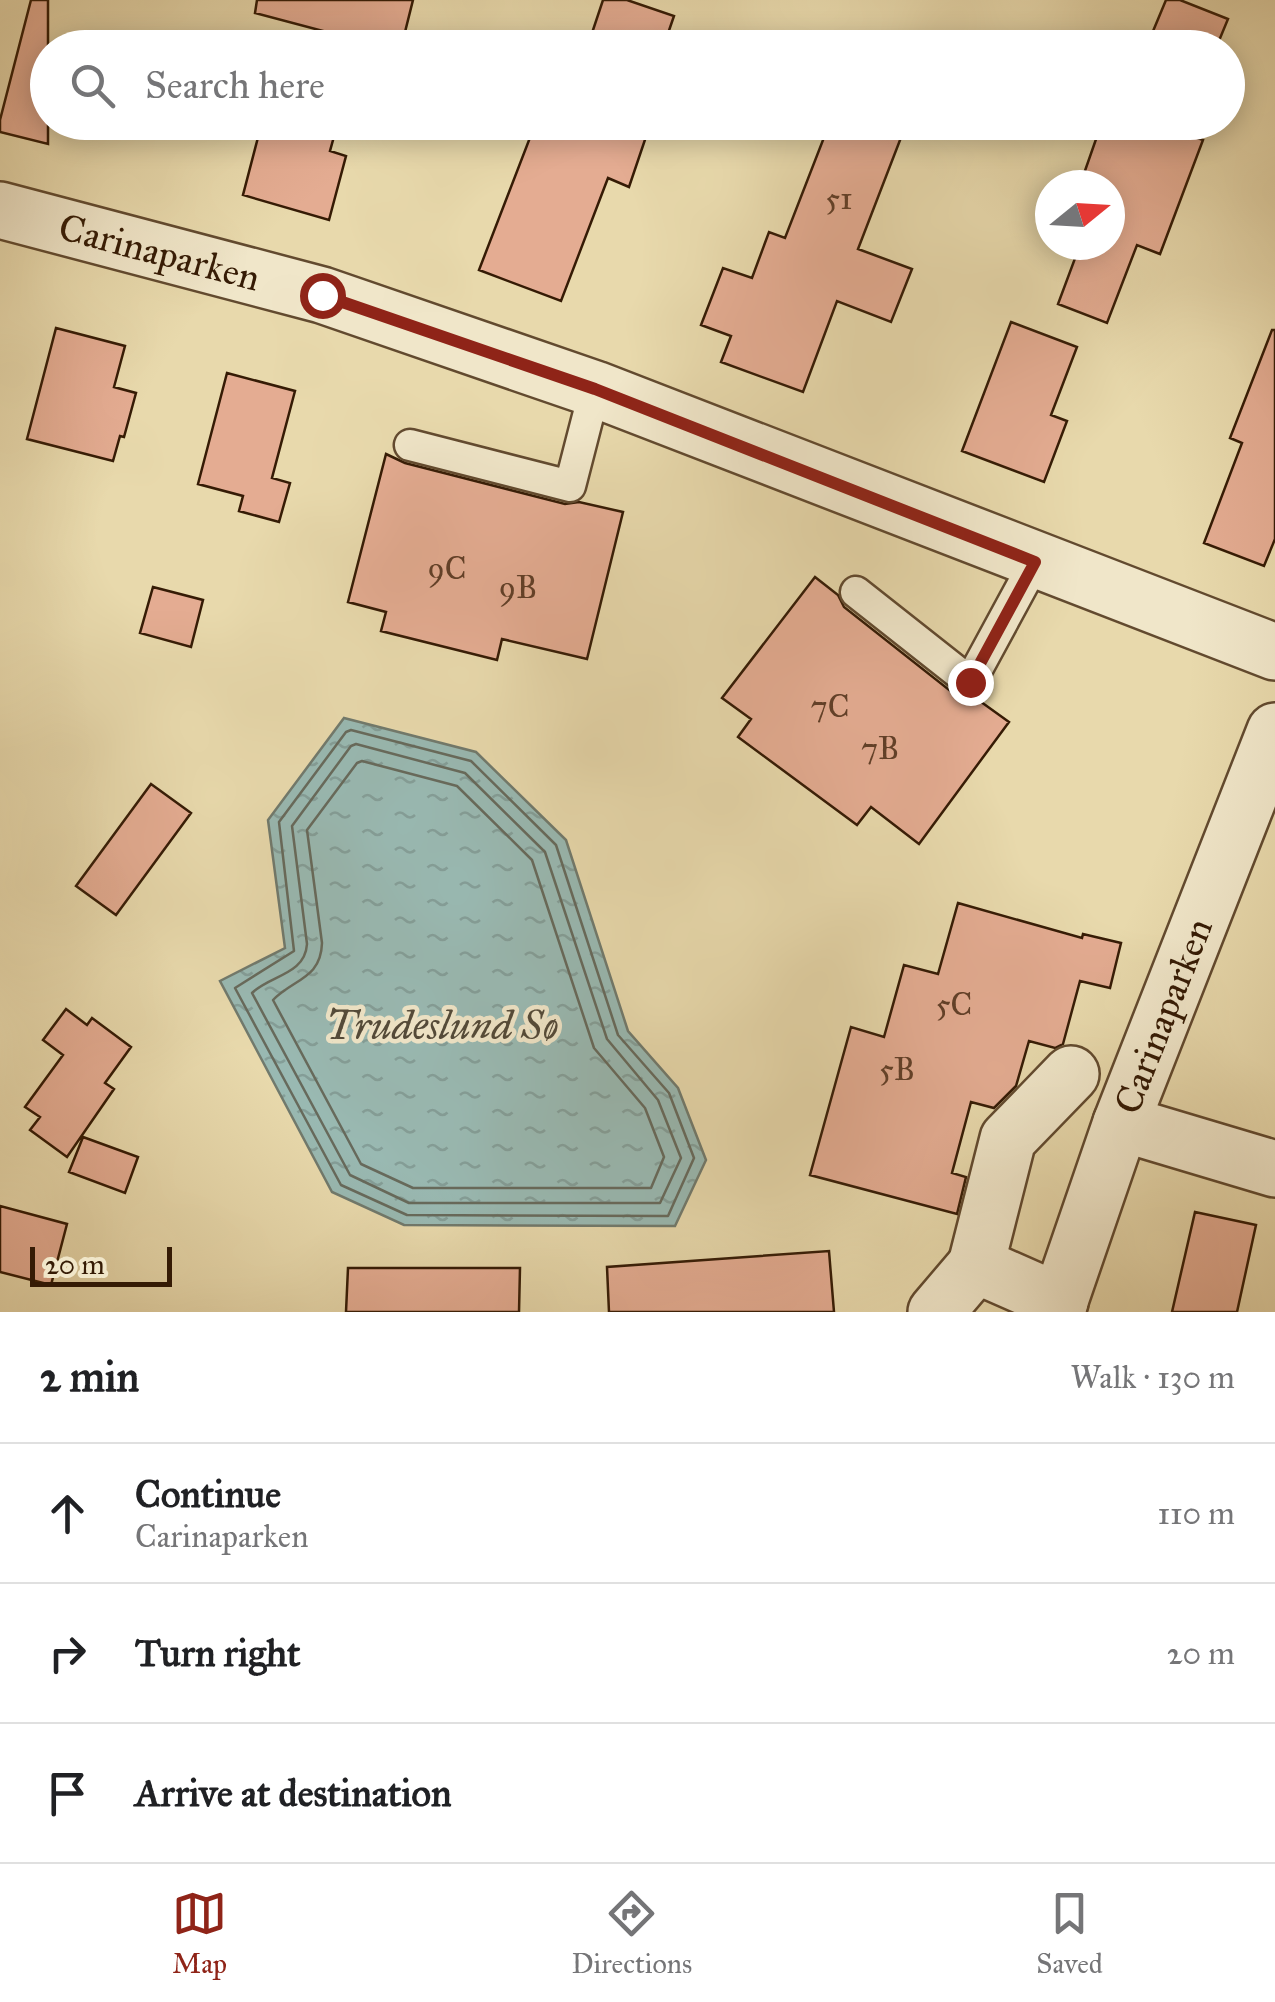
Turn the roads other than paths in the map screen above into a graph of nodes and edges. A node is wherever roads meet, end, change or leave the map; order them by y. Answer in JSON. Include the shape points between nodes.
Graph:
{"nodes":[{"id":1,"x":0,"y":210,"type":"edge"},
{"id":2,"x":595,"y":389,"type":"junction"},
{"id":3,"x":410,"y":445,"type":"dead end"},
{"id":4,"x":1035,"y":562,"type":"junction"},
{"id":5,"x":856,"y":592,"type":"dead end"},
{"id":6,"x":1275,"y":652,"type":"edge"},
{"id":7,"x":1275,"y":732,"type":"edge"},
{"id":8,"x":1071,"y":1074,"type":"dead end"},
{"id":9,"x":1121,"y":1122,"type":"junction"},
{"id":10,"x":1275,"y":1169,"type":"edge"},
{"id":11,"x":976,"y":1265,"type":"junction"},
{"id":12,"x":1058,"y":1307,"type":"edge"},
{"id":13,"x":936,"y":1312,"type":"edge"}],
"edges":[{"from":1,"to":2,"type":"street","name":"Carinaparken","via":[[322,295]]},
{"from":2,"to":3,"type":"lane","via":[[570,486]]},
{"from":2,"to":4,"type":"street","name":"Carinaparken"},
{"from":4,"to":5,"type":"lane","via":[[970,682]]},
{"from":4,"to":6,"type":"street","name":"Carinaparken"},
{"from":7,"to":9,"type":"street","name":"Carinaparken"},
{"from":8,"to":11,"type":"street","name":"Carinaparken","via":[[1008,1138]]},
{"from":9,"to":10,"type":"street"},
{"from":9,"to":12,"type":"street","name":"Carinaparken"},
{"from":11,"to":12,"type":"street","name":"Carinaparken"},
{"from":11,"to":13,"type":"street","name":"Carinaparken"}]}
